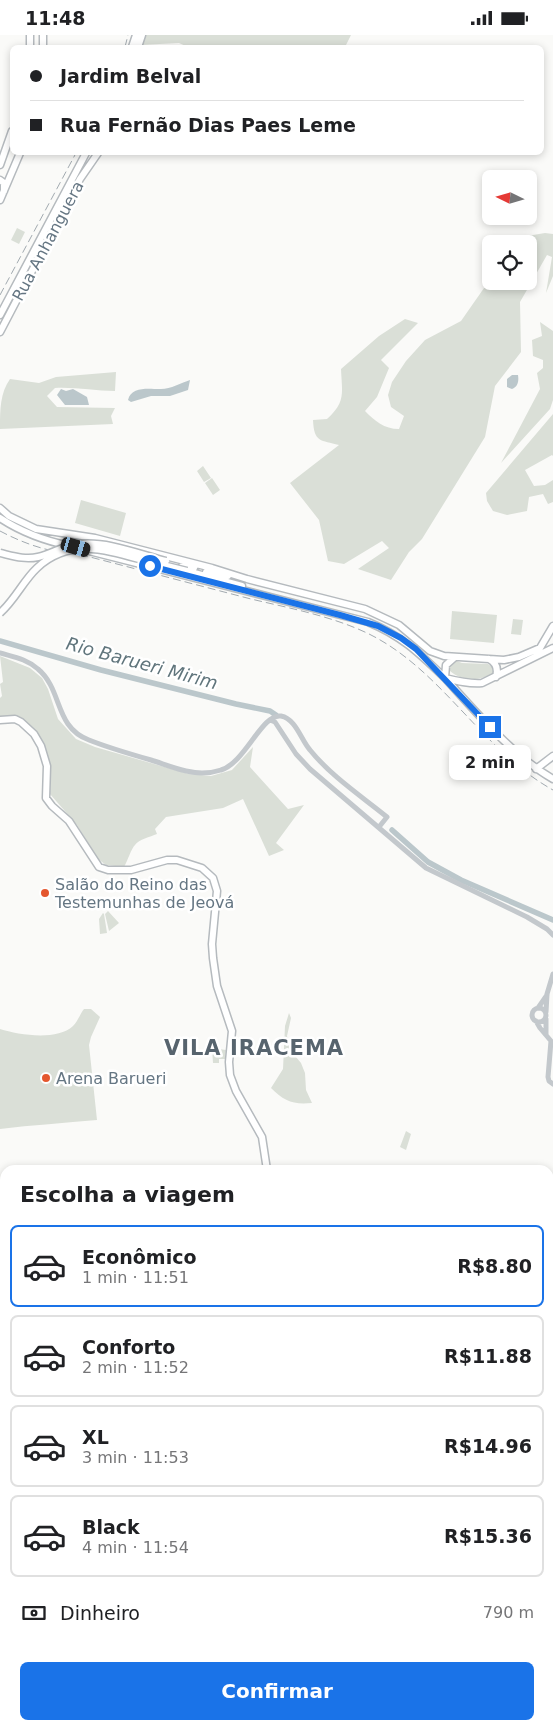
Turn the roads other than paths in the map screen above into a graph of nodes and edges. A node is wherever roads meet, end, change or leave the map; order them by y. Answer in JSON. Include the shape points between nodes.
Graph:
{"nodes":[{"id":1,"x":10,"y":137,"type":"edge"},
{"id":2,"x":19,"y":155,"type":"edge"},
{"id":3,"x":86,"y":155,"type":"edge"},
{"id":4,"x":97,"y":155,"type":"edge"},
{"id":5,"x":1,"y":164,"type":"edge"},
{"id":6,"x":14,"y":168,"type":"junction"},
{"id":7,"x":0,"y":180,"type":"edge"},
{"id":8,"x":4,"y":192,"type":"junction"},
{"id":9,"x":0,"y":199,"type":"edge"},
{"id":10,"x":0,"y":315,"type":"edge"},
{"id":11,"x":0,"y":332,"type":"edge"},
{"id":12,"x":0,"y":508,"type":"edge"},
{"id":13,"x":0,"y":518,"type":"edge"},
{"id":14,"x":87,"y":537,"type":"junction"},
{"id":15,"x":76,"y":547,"type":"junction"},
{"id":16,"x":0,"y":553,"type":"edge"},
{"id":17,"x":247,"y":579,"type":"junction"},
{"id":18,"x":267,"y":596,"type":"junction"},
{"id":19,"x":0,"y":613,"type":"edge"},
{"id":20,"x":553,"y":625,"type":"edge"},
{"id":21,"x":553,"y":643,"type":"edge"},
{"id":22,"x":553,"y":647,"type":"edge"},
{"id":23,"x":540,"y":648,"type":"junction"},
{"id":24,"x":0,"y":653,"type":"edge"},
{"id":25,"x":455,"y":657,"type":"junction"},
{"id":26,"x":488,"y":659,"type":"junction"},
{"id":27,"x":496,"y":677,"type":"junction"},
{"id":28,"x":445,"y":678,"type":"junction"},
{"id":29,"x":269,"y":720,"type":"junction"},
{"id":30,"x":0,"y":722,"type":"edge"},
{"id":31,"x":553,"y":756,"type":"edge"},
{"id":32,"x":536,"y":769,"type":"junction"},
{"id":33,"x":553,"y":779,"type":"edge"},
{"id":34,"x":379,"y":827,"type":"junction"},
{"id":35,"x":538,"y":923,"type":"junction"},
{"id":36,"x":553,"y":929,"type":"edge"},
{"id":37,"x":553,"y":935,"type":"edge"},
{"id":38,"x":553,"y":974,"type":"edge"},
{"id":39,"x":548,"y":994,"type":"junction"},
{"id":40,"x":538,"y":1008,"type":"junction"},
{"id":41,"x":546,"y":1016,"type":"junction"},
{"id":42,"x":536,"y":1021,"type":"junction"},
{"id":43,"x":546,"y":1035,"type":"junction"},
{"id":44,"x":551,"y":1083,"type":"edge"},
{"id":45,"x":266,"y":1165,"type":"edge"}],
"edges":[{"from":1,"to":5,"type":"main road"},
{"from":2,"to":6,"type":"main road"},
{"from":3,"to":10,"type":"main road"},
{"from":4,"to":11,"type":"main road","name":"Rua Anhanguera","via":[[80,179]]},
{"from":5,"to":6,"type":"main road","via":[[6,171]]},
{"from":6,"to":8,"type":"main road"},
{"from":7,"to":8,"type":"main road","via":[[4,183]]},
{"from":8,"to":9,"type":"main road"},
{"from":12,"to":14,"type":"main road","via":[[36,529]]},
{"from":13,"to":15,"type":"main road","via":[[33,535]]},
{"from":14,"to":15,"type":"main road","via":[[74,540]]},
{"from":14,"to":17,"type":"main road"},
{"from":15,"to":18,"type":"main road"},
{"from":16,"to":17,"type":"main road","bridge":true,"via":[[35,558],[67,546],[93,543]]},
{"from":17,"to":25,"type":"main road","via":[[365,609],[399,625],[433,653]]},
{"from":18,"to":19,"type":"main road","bridge":true,"via":[[243,586],[87,547],[60,554],[39,566]]},
{"from":18,"to":28,"type":"main road","via":[[378,626],[416,649]]},
{"from":20,"to":23,"type":"main road"},
{"from":21,"to":23,"type":"main road"},
{"from":22,"to":27,"type":"main road"},
{"from":23,"to":26,"type":"main road","via":[[514,659]]},
{"from":24,"to":29,"type":"street","via":[[27,661],[40,671],[54,690],[64,719],[81,736],[181,769],[202,773],[231,765]]},
{"from":25,"to":26,"type":"main road"},
{"from":25,"to":28,"type":"main road","via":[[446,665]]},
{"from":26,"to":27,"type":"main road","via":[[496,667]]},
{"from":27,"to":28,"type":"main road","via":[[478,684]]},
{"from":28,"to":32,"type":"main road","via":[[490,727]]},
{"from":29,"to":34,"type":"street","via":[[276,722],[303,762]]},
{"from":29,"to":34,"type":"street","via":[[279,716],[290,721],[319,761],[387,817]]},
{"from":30,"to":45,"type":"main road","via":[[15,719],[34,734],[44,753],[46,798],[70,821],[99,867],[131,870],[177,860],[202,868],[213,878],[217,891],[213,957],[217,987],[232,1031],[230,1075],[262,1137]]},
{"from":31,"to":32,"type":"main road"},
{"from":32,"to":33,"type":"main road"},
{"from":34,"to":35,"type":"street","via":[[426,868]]},
{"from":35,"to":36,"type":"street"},
{"from":35,"to":37,"type":"street"},
{"from":38,"to":39,"type":"street"},
{"from":39,"to":40,"type":"street"},
{"from":39,"to":41,"type":"street"},
{"from":40,"to":41,"type":"street","via":[[544,1009]]},
{"from":40,"to":42,"type":"street","via":[[532,1016]]},
{"from":41,"to":42,"type":"street","via":[[540,1022]]},
{"from":41,"to":43,"type":"street"},
{"from":42,"to":43,"type":"street"},
{"from":43,"to":44,"type":"street","via":[[551,1041]]}]}
